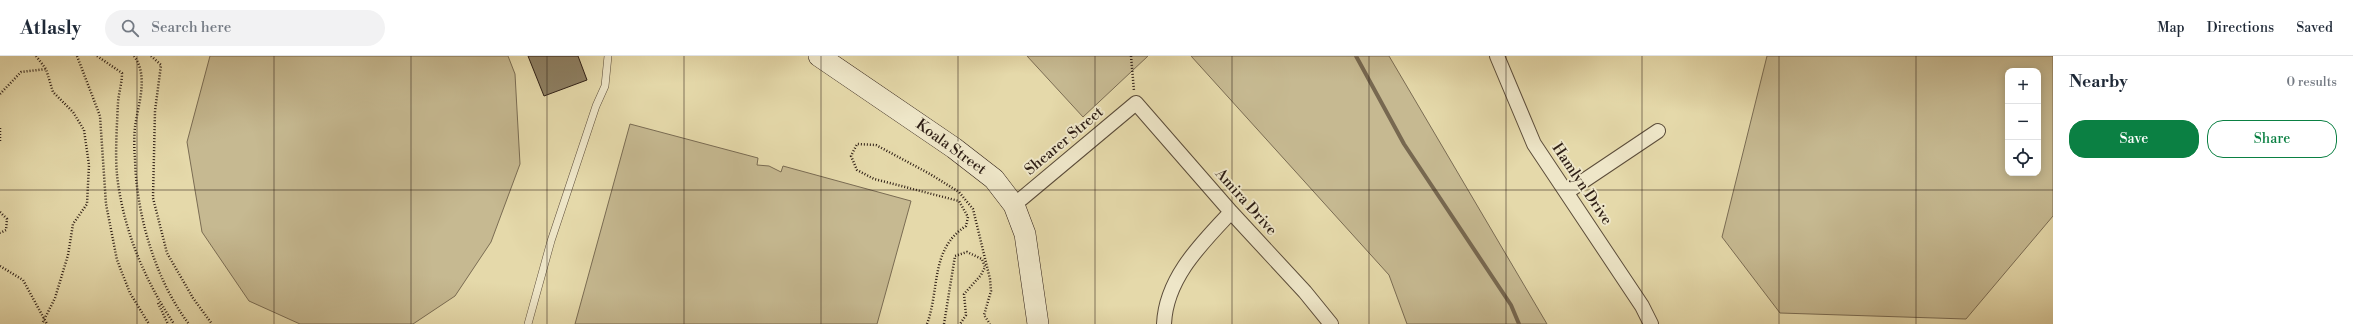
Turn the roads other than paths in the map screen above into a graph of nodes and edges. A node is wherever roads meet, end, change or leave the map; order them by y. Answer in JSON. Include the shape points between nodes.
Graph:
{"nodes":[{"id":1,"x":819,"y":56,"type":"edge"},
{"id":2,"x":1497,"y":56,"type":"edge"},
{"id":3,"x":607,"y":57,"type":"edge"},
{"id":4,"x":1136,"y":103,"type":"joint"},
{"id":5,"x":1658,"y":131,"type":"dead end"},
{"id":6,"x":1567,"y":192,"type":"junction"},
{"id":7,"x":1014,"y":205,"type":"junction"},
{"id":8,"x":1231,"y":212,"type":"junction"},
{"id":9,"x":528,"y":324,"type":"edge"},
{"id":10,"x":1038,"y":324,"type":"edge"},
{"id":11,"x":1164,"y":324,"type":"edge"},
{"id":12,"x":1331,"y":324,"type":"edge"},
{"id":13,"x":1651,"y":324,"type":"edge"}],
"edges":[{"from":1,"to":7,"type":"street","name":"Koala Street","via":[[984,170]]},
{"from":2,"to":6,"type":"street","name":"Hamlyn Drive","via":[[1534,144]]},
{"from":3,"to":9,"type":"lane","via":[[604,86],[551,241]]},
{"from":4,"to":7,"type":"street","name":"Shearer Street"},
{"from":4,"to":8,"type":"street","name":"Amira Drive"},
{"from":5,"to":6,"type":"street"},
{"from":6,"to":13,"type":"street","name":"Hamlyn Drive","via":[[1642,306]]},
{"from":7,"to":10,"type":"street","name":"Koala Street","via":[[1025,234]]},
{"from":8,"to":11,"type":"street","via":[[1182,269],[1167,304]]},
{"from":8,"to":12,"type":"street","name":"Amira Drive","via":[[1306,292]]}]}
